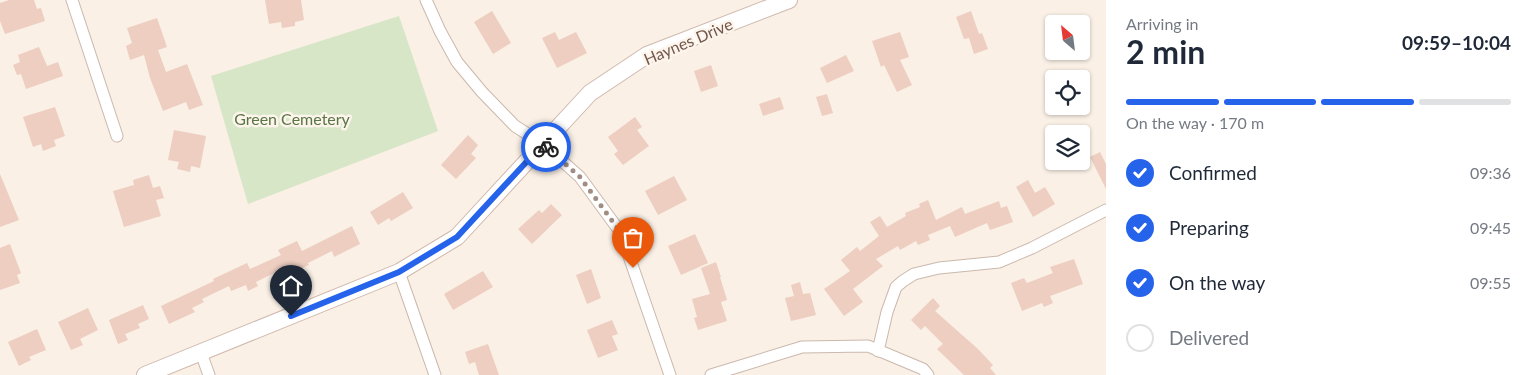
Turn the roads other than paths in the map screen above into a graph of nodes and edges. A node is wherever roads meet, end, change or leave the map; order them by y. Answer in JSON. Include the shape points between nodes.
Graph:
{"nodes":[{"id":1,"x":72,"y":0,"type":"edge"},
{"id":2,"x":426,"y":0,"type":"edge"},
{"id":3,"x":789,"y":0,"type":"edge"},
{"id":4,"x":118,"y":136,"type":"dead end"},
{"id":5,"x":543,"y":144,"type":"junction"},
{"id":6,"x":1106,"y":210,"type":"edge"},
{"id":7,"x":399,"y":272,"type":"junction"},
{"id":8,"x":878,"y":350,"type":"junction"},
{"id":9,"x":201,"y":353,"type":"junction"},
{"id":10,"x":145,"y":375,"type":"edge"},
{"id":11,"x":209,"y":375,"type":"edge"},
{"id":12,"x":436,"y":375,"type":"edge"},
{"id":13,"x":670,"y":375,"type":"edge"},
{"id":14,"x":711,"y":375,"type":"edge"},
{"id":15,"x":928,"y":375,"type":"edge"}],
"edges":[{"from":1,"to":4,"type":"street"},
{"from":2,"to":5,"type":"street","via":[[457,62],[515,126]]},
{"from":3,"to":5,"type":"street","name":"Haynes Drive","via":[[647,55],[590,93]]},
{"from":5,"to":7,"type":"street","name":"Haynes Drive","via":[[457,237]]},
{"from":5,"to":13,"type":"street","via":[[580,177],[621,233]]},
{"from":6,"to":8,"type":"street","via":[[999,262],[939,268],[914,274],[902,281],[887,312]]},
{"from":7,"to":9,"type":"street","name":"Haynes Drive"},
{"from":7,"to":12,"type":"street"},
{"from":8,"to":14,"type":"street","via":[[868,346],[802,347]]},
{"from":8,"to":15,"type":"street","via":[[923,369]]},
{"from":9,"to":10,"type":"street","name":"Haynes Drive"},
{"from":9,"to":11,"type":"street"}]}
